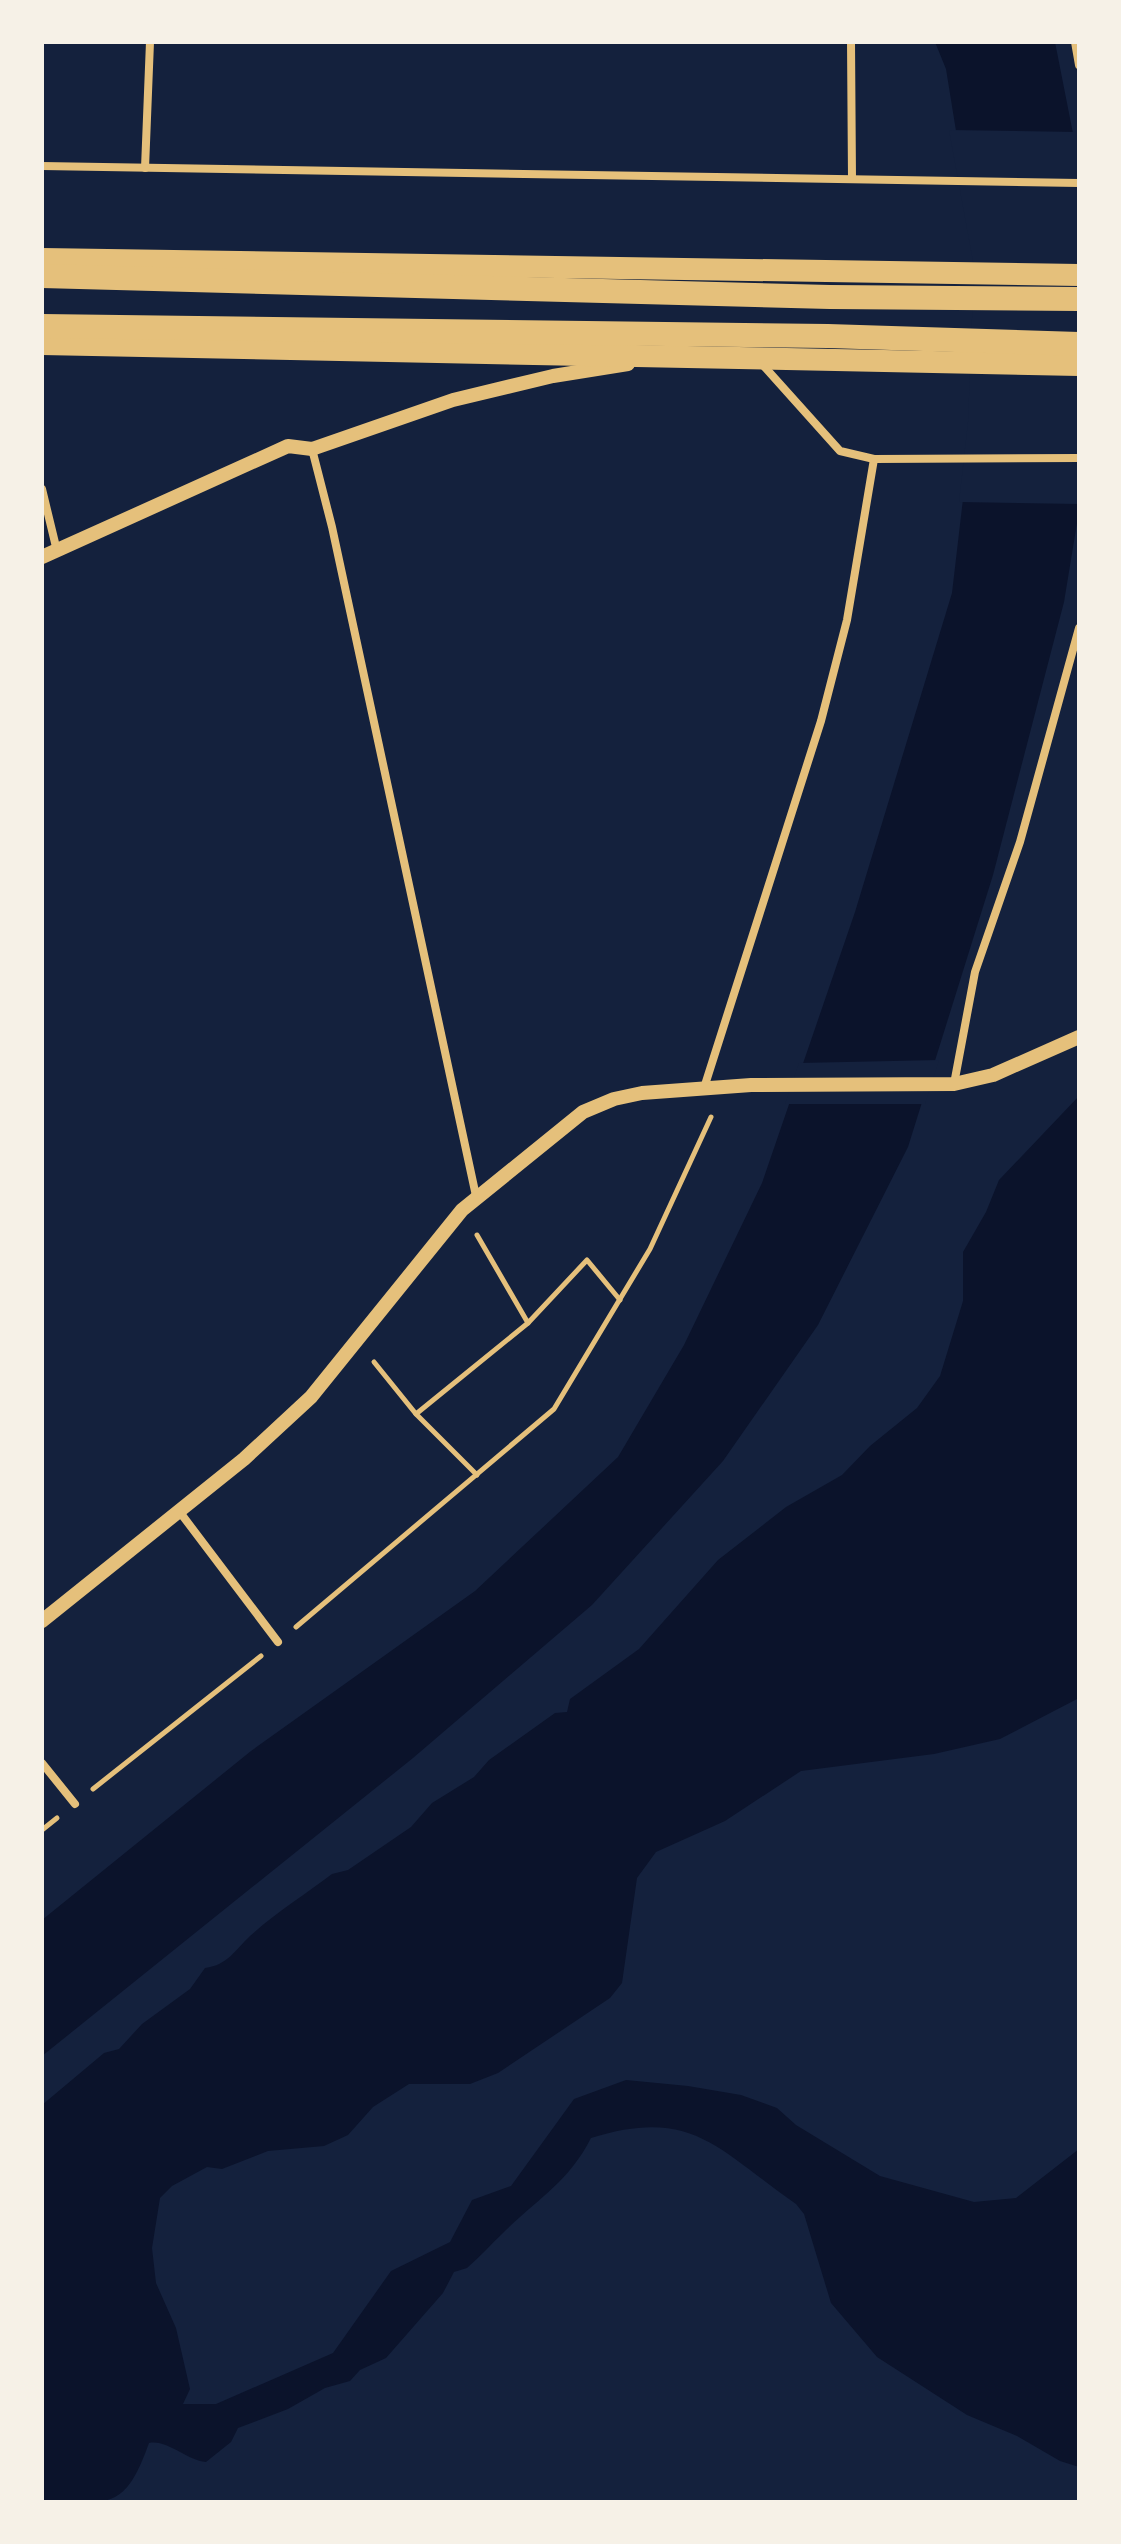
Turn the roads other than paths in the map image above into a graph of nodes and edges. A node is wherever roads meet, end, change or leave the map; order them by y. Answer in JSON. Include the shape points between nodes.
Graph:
{"nodes":[{"id":1,"x":150,"y":42,"type":"edge"},
{"id":2,"x":851,"y":42,"type":"edge"},
{"id":3,"x":1075,"y":42,"type":"edge"},
{"id":4,"x":1079,"y":65,"type":"edge"},
{"id":5,"x":42,"y":166,"type":"edge"},
{"id":6,"x":145,"y":168,"type":"junction"},
{"id":7,"x":852,"y":179,"type":"junction"},
{"id":8,"x":1079,"y":183,"type":"edge"},
{"id":9,"x":42,"y":259,"type":"edge"},
{"id":10,"x":1079,"y":275,"type":"edge"},
{"id":11,"x":42,"y":276,"type":"edge"},
{"id":12,"x":1079,"y":299,"type":"edge"},
{"id":13,"x":42,"y":326,"type":"edge"},
{"id":14,"x":42,"y":344,"type":"edge"},
{"id":15,"x":1079,"y":344,"type":"edge"},
{"id":16,"x":755,"y":357,"type":"junction"},
{"id":17,"x":664,"y":358,"type":"junction"},
{"id":18,"x":1079,"y":365,"type":"edge"},
{"id":19,"x":312,"y":449,"type":"junction"},
{"id":20,"x":1079,"y":458,"type":"edge"},
{"id":21,"x":874,"y":459,"type":"junction"},
{"id":22,"x":42,"y":489,"type":"edge"},
{"id":23,"x":57,"y":552,"type":"junction"},
{"id":24,"x":42,"y":557,"type":"edge"},
{"id":25,"x":1079,"y":628,"type":"edge"},
{"id":26,"x":1079,"y":1037,"type":"edge"},
{"id":27,"x":954,"y":1084,"type":"junction"},
{"id":28,"x":704,"y":1088,"type":"junction"},
{"id":29,"x":476,"y":1196,"type":"junction"},
{"id":30,"x":179,"y":1511,"type":"junction"},
{"id":31,"x":42,"y":1621,"type":"edge"},
{"id":32,"x":278,"y":1642,"type":"road end"},
{"id":33,"x":42,"y":1763,"type":"edge"},
{"id":34,"x":75,"y":1804,"type":"road end"}],
"edges":[{"from":1,"to":6,"type":"street"},
{"from":2,"to":7,"type":"street"},
{"from":3,"to":4,"type":"street"},
{"from":5,"to":6,"type":"street"},
{"from":6,"to":7,"type":"street"},
{"from":7,"to":8,"type":"street"},
{"from":9,"to":10,"type":"highway"},
{"from":11,"to":12,"type":"highway"},
{"from":13,"to":15,"type":"highway"},
{"from":14,"to":17,"type":"highway"},
{"from":16,"to":17,"type":"highway"},
{"from":16,"to":18,"type":"highway"},
{"from":16,"to":21,"type":"street","via":[[840,451]]},
{"from":17,"to":19,"type":"street","via":[[553,376],[453,400]]},
{"from":19,"to":23,"type":"street","via":[[277,450]]},
{"from":19,"to":29,"type":"street"},
{"from":20,"to":21,"type":"street"},
{"from":21,"to":28,"type":"street","via":[[847,620],[821,721]]},
{"from":22,"to":23,"type":"street"},
{"from":23,"to":24,"type":"street"},
{"from":25,"to":27,"type":"street","via":[[1020,842],[975,972]]},
{"from":26,"to":27,"type":"street","via":[[993,1075]]},
{"from":27,"to":28,"type":"street"},
{"from":28,"to":29,"type":"street","via":[[642,1093],[583,1112]]},
{"from":29,"to":30,"type":"street","via":[[311,1397]]},
{"from":30,"to":31,"type":"street"},
{"from":30,"to":32,"type":"street"},
{"from":33,"to":34,"type":"street"}]}
